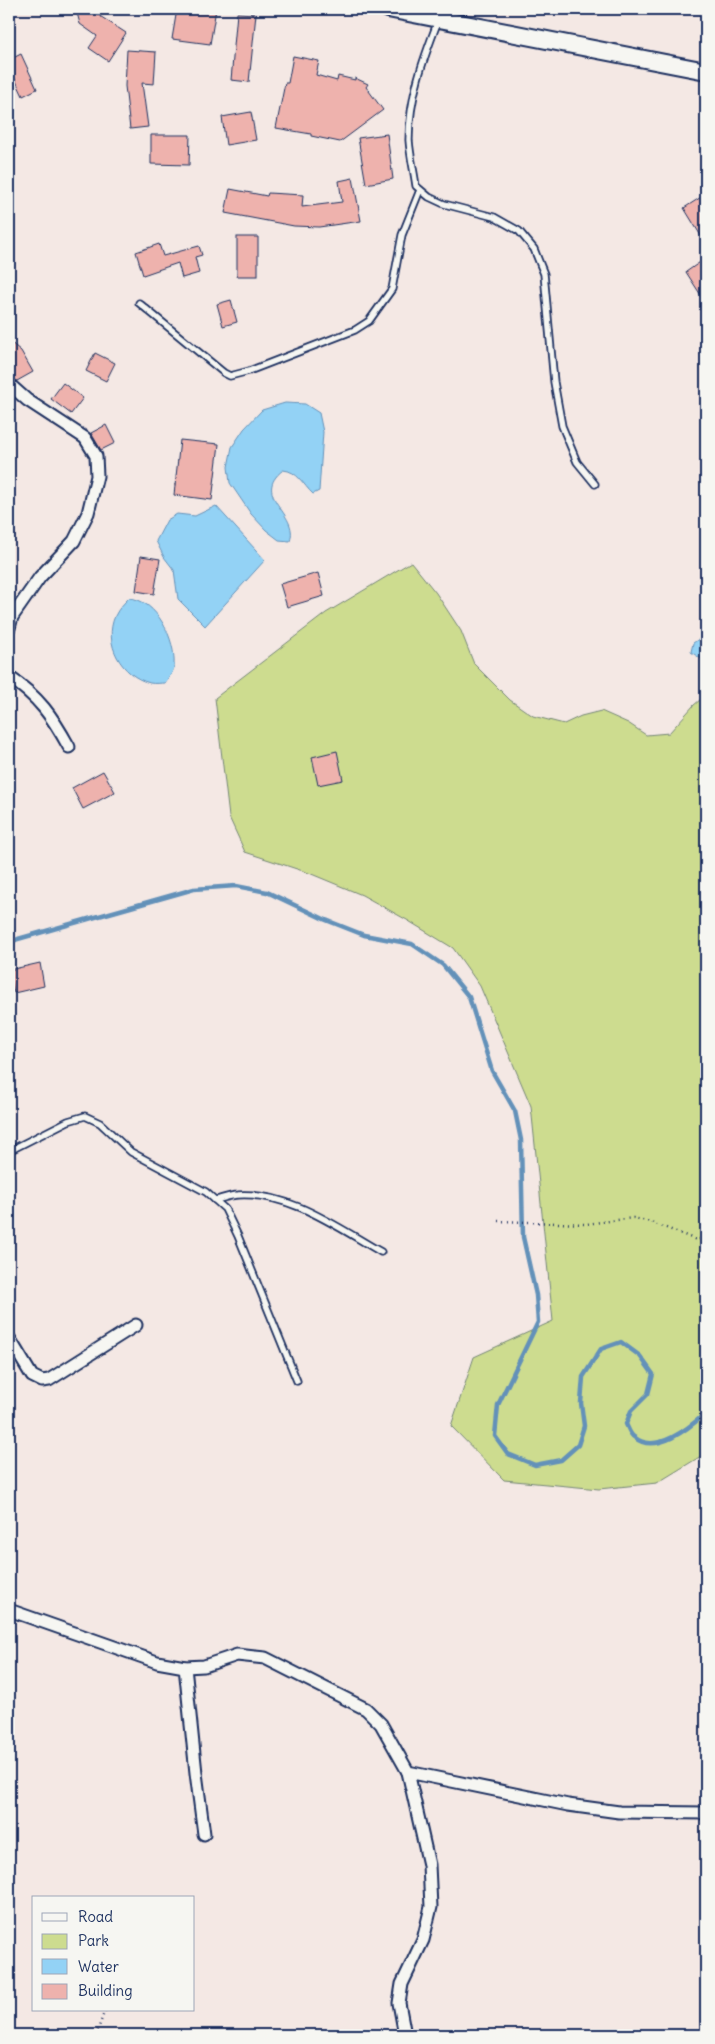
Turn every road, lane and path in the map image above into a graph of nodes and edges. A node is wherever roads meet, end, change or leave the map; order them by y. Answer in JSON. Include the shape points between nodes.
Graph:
{"nodes":[{"id":1,"x":388,"y":9,"type":"edge"},
{"id":2,"x":456,"y":15,"type":"edge"},
{"id":3,"x":438,"y":19,"type":"junction"},
{"id":4,"x":706,"y":71,"type":"edge"},
{"id":5,"x":420,"y":190,"type":"junction"},
{"id":6,"x":139,"y":303,"type":"dead end"},
{"id":7,"x":9,"y":384,"type":"edge"},
{"id":8,"x":594,"y":484,"type":"dead end"},
{"id":9,"x":9,"y":628,"type":"edge"},
{"id":10,"x":9,"y":678,"type":"edge"},
{"id":11,"x":69,"y":747,"type":"dead end"},
{"id":12,"x":9,"y":1151,"type":"edge"},
{"id":13,"x":215,"y":1200,"type":"junction"},
{"id":14,"x":498,"y":1221,"type":"dead end"},
{"id":15,"x":706,"y":1239,"type":"edge"},
{"id":16,"x":380,"y":1252,"type":"dead end"},
{"id":17,"x":136,"y":1325,"type":"dead end"},
{"id":18,"x":9,"y":1338,"type":"edge"},
{"id":19,"x":297,"y":1381,"type":"dead end"},
{"id":20,"x":9,"y":1610,"type":"edge"},
{"id":21,"x":185,"y":1667,"type":"junction"},
{"id":22,"x":408,"y":1772,"type":"junction"},
{"id":23,"x":706,"y":1813,"type":"edge"},
{"id":24,"x":204,"y":1834,"type":"dead end"},
{"id":25,"x":104,"y":2012,"type":"edge"},
{"id":26,"x":96,"y":2035,"type":"edge"},
{"id":27,"x":405,"y":2035,"type":"edge"}],
"edges":[{"from":1,"to":3,"type":"main road"},
{"from":2,"to":3,"type":"main road"},
{"from":2,"to":4,"type":"main road"},
{"from":3,"to":5,"type":"lane","via":[[417,77],[410,112],[409,142],[416,186]]},
{"from":5,"to":6,"type":"lane","via":[[402,235],[392,289],[369,321],[355,330],[230,376]]},
{"from":5,"to":8,"type":"lane","via":[[444,204],[494,217],[519,231],[534,249],[544,274],[554,382],[562,426],[577,462]]},
{"from":7,"to":9,"type":"street","via":[[85,438],[96,456],[97,476],[88,513],[74,541],[40,577],[12,617]]},
{"from":10,"to":11,"type":"street","via":[[27,689],[51,715]]},
{"from":12,"to":13,"type":"lane","via":[[68,1121],[85,1116],[100,1123],[131,1152]]},
{"from":13,"to":16,"type":"lane","via":[[237,1194],[275,1198],[316,1214]]},
{"from":13,"to":19,"type":"lane","via":[[225,1209],[238,1236]]},
{"from":14,"to":15,"type":"path","via":[[586,1224],[633,1218],[694,1239]]},
{"from":17,"to":18,"type":"street","via":[[42,1381],[32,1376]]},
{"from":20,"to":21,"type":"street","via":[[148,1659]]},
{"from":21,"to":22,"type":"street","via":[[204,1666],[236,1655],[266,1658],[292,1670],[366,1709],[381,1724]]},
{"from":21,"to":24,"type":"street"},
{"from":22,"to":23,"type":"street","via":[[568,1805],[619,1812]]},
{"from":22,"to":27,"type":"street","via":[[429,1865],[431,1907],[423,1940],[402,1984],[399,2003]]},
{"from":25,"to":26,"type":"path"}]}
